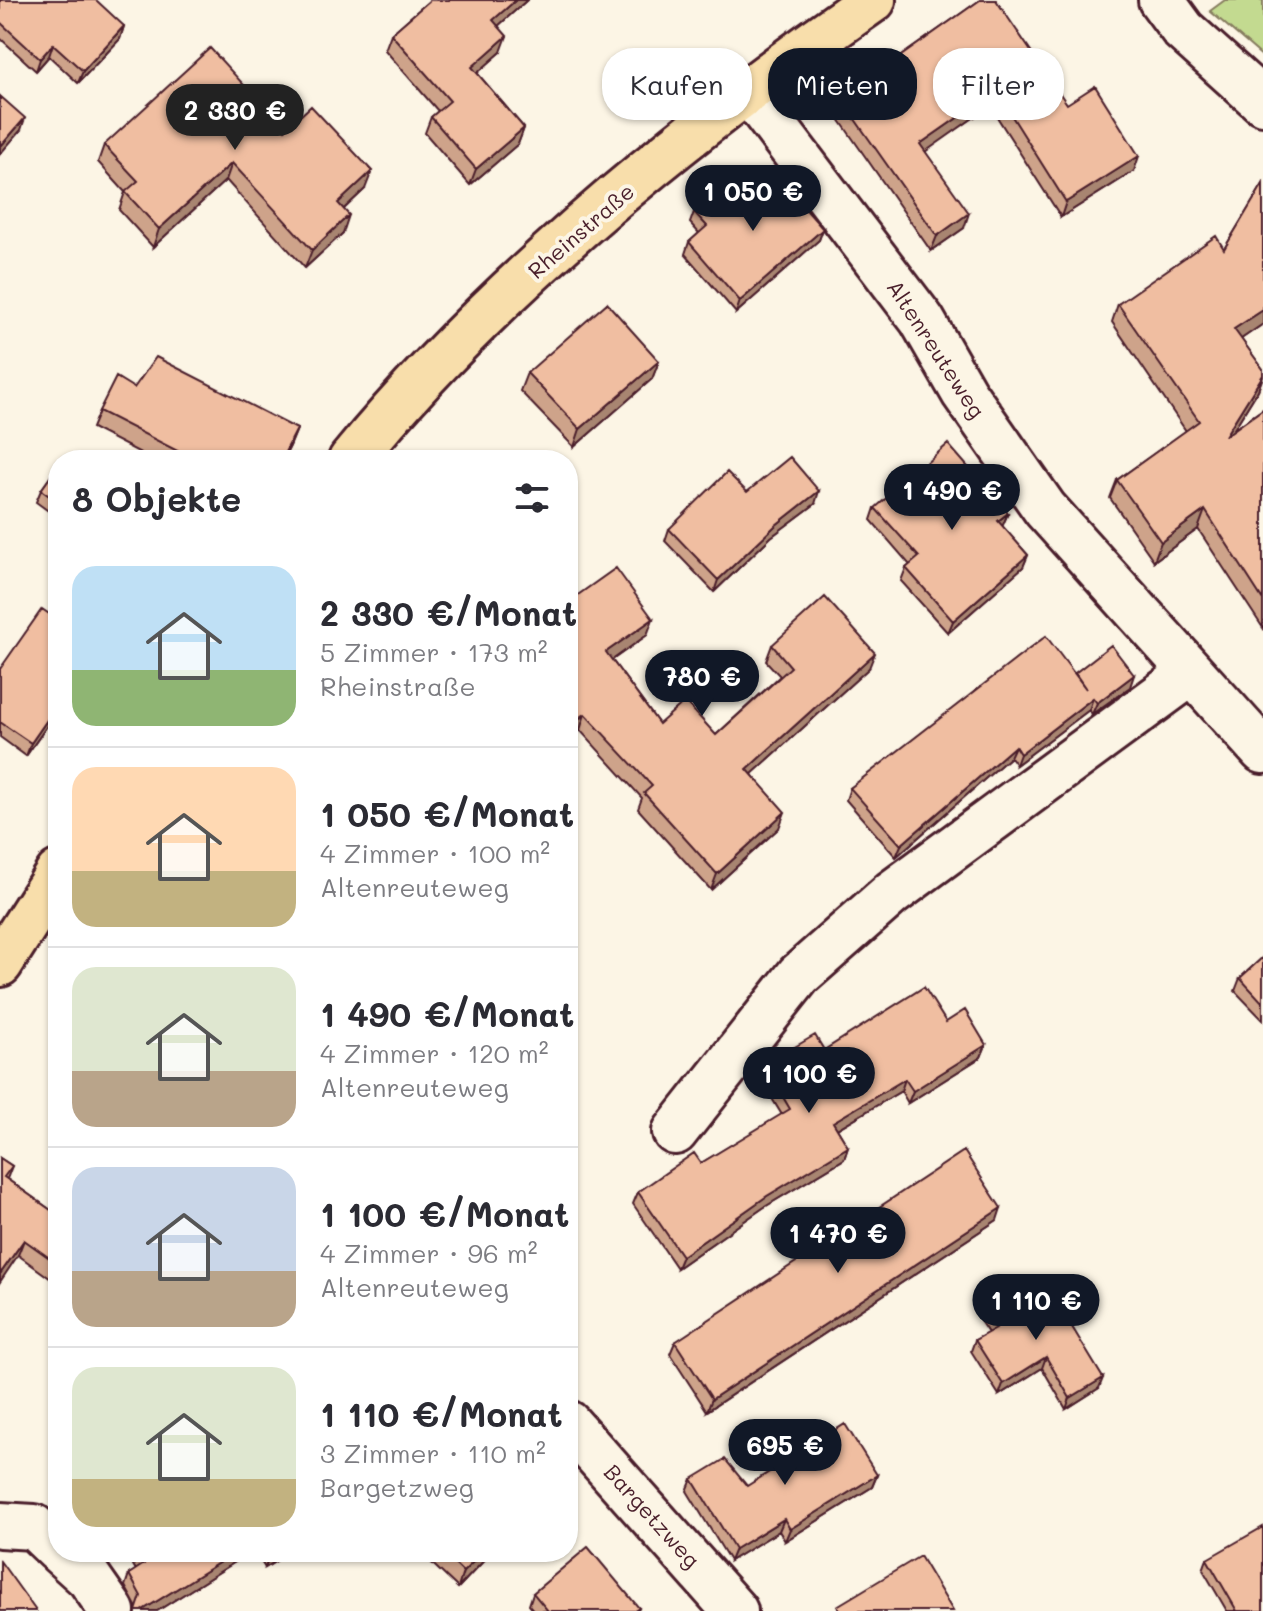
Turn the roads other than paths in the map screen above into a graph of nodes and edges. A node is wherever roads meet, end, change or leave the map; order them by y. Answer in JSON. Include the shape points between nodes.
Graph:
{"nodes":[{"id":1,"x":873,"y":0,"type":"edge"},
{"id":2,"x":1161,"y":0,"type":"edge"},
{"id":3,"x":752,"y":90,"type":"edge"},
{"id":4,"x":752,"y":96,"type":"edge"},
{"id":5,"x":1263,"y":102,"type":"edge"},
{"id":6,"x":713,"y":120,"type":"edge"},
{"id":7,"x":360,"y":450,"type":"edge"},
{"id":8,"x":1191,"y":673,"type":"junction"},
{"id":9,"x":1263,"y":751,"type":"edge"},
{"id":10,"x":48,"y":889,"type":"edge"},
{"id":11,"x":0,"y":964,"type":"edge"},
{"id":12,"x":675,"y":1132,"type":"dead end"},
{"id":13,"x":578,"y":1434,"type":"edge"},
{"id":14,"x":0,"y":1525,"type":"edge"},
{"id":15,"x":48,"y":1540,"type":"edge"},
{"id":16,"x":71,"y":1562,"type":"edge"},
{"id":17,"x":112,"y":1611,"type":"edge"},
{"id":18,"x":735,"y":1611,"type":"edge"}],
"edges":[{"from":1,"to":3,"type":"main road","name":"Rheinstraße"},
{"from":2,"to":5,"type":"street","via":[[1183,30]]},
{"from":4,"to":8,"type":"street","name":"Altenreuteweg","via":[[922,320],[964,393],[1045,509]]},
{"from":6,"to":7,"type":"main road","name":"Rheinstraße","via":[[533,272]]},
{"from":8,"to":9,"type":"street","name":"Altenreuteweg"},
{"from":8,"to":12,"type":"street","via":[[892,893],[799,975]]},
{"from":10,"to":11,"type":"main road"},
{"from":13,"to":18,"type":"street","name":"Bargetzweg"},
{"from":14,"to":15,"type":"street","via":[[34,1527]]},
{"from":16,"to":17,"type":"street"}]}
